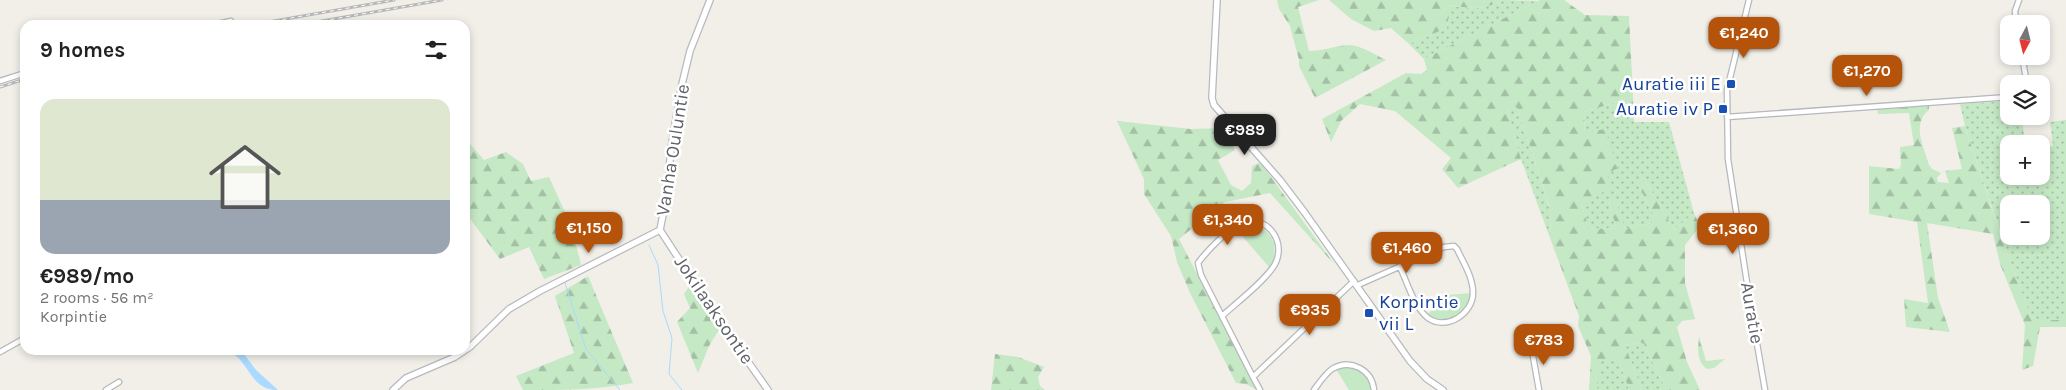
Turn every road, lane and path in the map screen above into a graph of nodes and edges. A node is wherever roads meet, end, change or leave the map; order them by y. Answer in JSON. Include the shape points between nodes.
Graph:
{"nodes":[{"id":1,"x":710,"y":0,"type":"edge"},
{"id":2,"x":1217,"y":0,"type":"edge"},
{"id":3,"x":1749,"y":0,"type":"edge"},
{"id":4,"x":2019,"y":0,"type":"edge"},
{"id":5,"x":2015,"y":15,"type":"edge"},
{"id":6,"x":20,"y":75,"type":"edge"},
{"id":7,"x":0,"y":81,"type":"edge"},
{"id":8,"x":2000,"y":98,"type":"edge"},
{"id":9,"x":1727,"y":117,"type":"junction"},
{"id":10,"x":660,"y":230,"type":"junction"},
{"id":11,"x":1400,"y":267,"type":"junction"},
{"id":12,"x":1356,"y":283,"type":"junction"},
{"id":13,"x":1222,"y":316,"type":"junction"},
{"id":14,"x":20,"y":341,"type":"edge"},
{"id":15,"x":1531,"y":345,"type":"dead end"},
{"id":16,"x":470,"y":347,"type":"edge"},
{"id":17,"x":0,"y":352,"type":"edge"},
{"id":18,"x":459,"y":355,"type":"edge"},
{"id":19,"x":1253,"y":376,"type":"junction"},
{"id":20,"x":119,"y":382,"type":"dead end"},
{"id":21,"x":106,"y":390,"type":"edge"},
{"id":22,"x":393,"y":390,"type":"edge"},
{"id":23,"x":768,"y":390,"type":"edge"},
{"id":24,"x":1260,"y":390,"type":"edge"},
{"id":25,"x":1314,"y":390,"type":"edge"},
{"id":26,"x":1374,"y":390,"type":"edge"},
{"id":27,"x":1443,"y":390,"type":"edge"},
{"id":28,"x":1539,"y":390,"type":"edge"},
{"id":29,"x":1765,"y":390,"type":"edge"}],
"edges":[{"from":1,"to":10,"type":"street","name":"Vanha Ouluntie","via":[[690,51],[682,84]]},
{"from":2,"to":12,"type":"street","via":[[1214,106],[1280,180]]},
{"from":3,"to":9,"type":"street","name":"Auratie","via":[[1727,90]]},
{"from":4,"to":5,"type":"street"},
{"from":6,"to":7,"type":"street"},
{"from":8,"to":9,"type":"street"},
{"from":9,"to":29,"type":"street","name":"Auratie","via":[[1731,189]]},
{"from":10,"to":16,"type":"street","name":"Vanha Ouluntie","via":[[509,309]]},
{"from":10,"to":23,"type":"street","name":"Jokilaaksontie"},
{"from":11,"to":11,"type":"street","via":[[1444,247],[1454,246],[1473,290],[1467,309],[1453,321],[1429,319],[1422,313]]},
{"from":11,"to":12,"type":"street"},
{"from":12,"to":19,"type":"street"},
{"from":12,"to":27,"type":"street","via":[[1410,361]]},
{"from":13,"to":13,"type":"street","via":[[1198,263],[1238,225],[1251,221],[1264,225],[1275,234],[1278,242],[1275,265]]},
{"from":13,"to":19,"type":"street"},
{"from":14,"to":17,"type":"street"},
{"from":15,"to":28,"type":"street"},
{"from":18,"to":22,"type":"street","name":"Vanha Ouluntie","via":[[406,378]]},
{"from":19,"to":24,"type":"street"},
{"from":20,"to":21,"type":"street"},
{"from":25,"to":26,"type":"street","via":[[1329,371],[1346,365],[1367,373]]}]}
